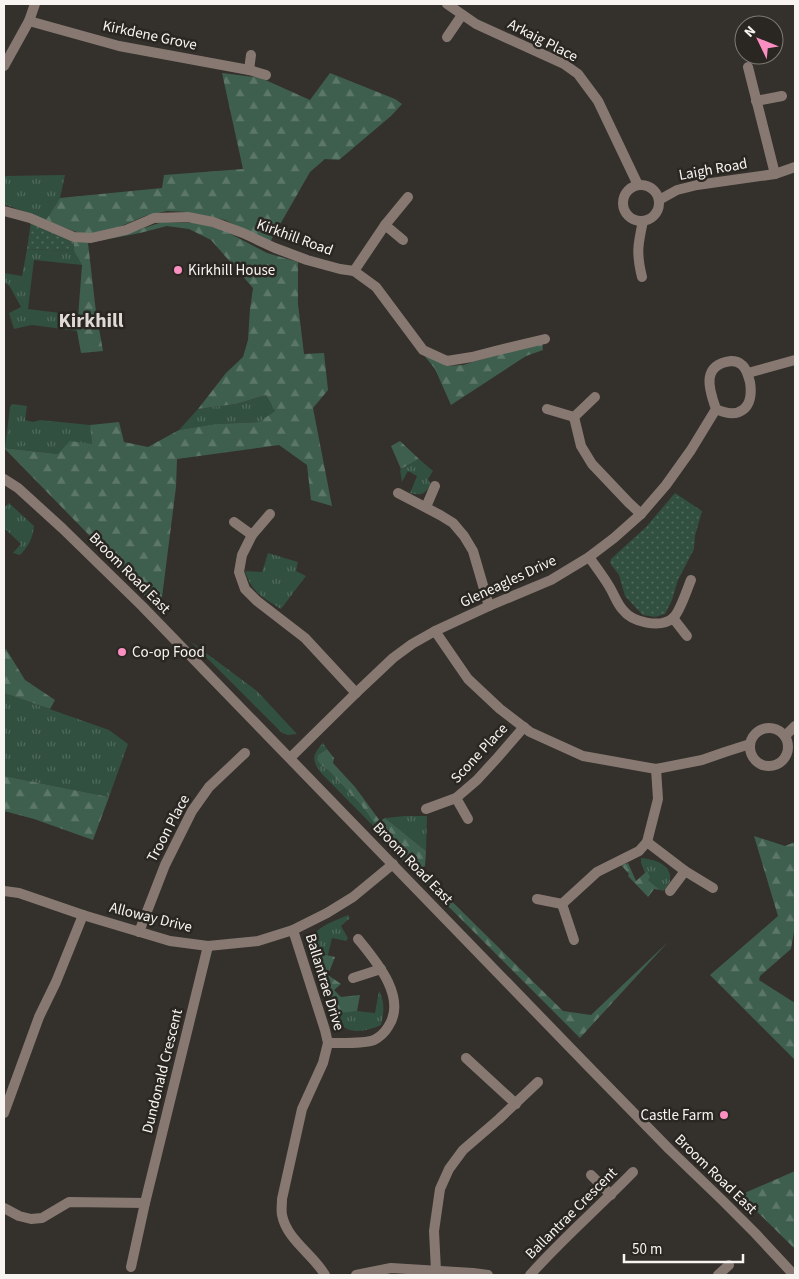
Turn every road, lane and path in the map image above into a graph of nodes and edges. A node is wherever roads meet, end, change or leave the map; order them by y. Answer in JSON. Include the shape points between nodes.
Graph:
{"nodes":[{"id":1,"x":35,"y":4,"type":"edge"},
{"id":2,"x":447,"y":4,"type":"edge"},
{"id":3,"x":462,"y":15,"type":"junction"},
{"id":4,"x":29,"y":21,"type":"junction"},
{"id":5,"x":447,"y":37,"type":"dead end"},
{"id":6,"x":251,"y":55,"type":"dead end"},
{"id":7,"x":4,"y":66,"type":"edge"},
{"id":8,"x":748,"y":67,"type":"dead end"},
{"id":9,"x":249,"y":70,"type":"junction"},
{"id":10,"x":266,"y":76,"type":"dead end"},
{"id":11,"x":782,"y":96,"type":"dead end"},
{"id":12,"x":756,"y":101,"type":"junction"},
{"id":13,"x":795,"y":167,"type":"edge"},
{"id":14,"x":775,"y":174,"type":"junction"},
{"id":15,"x":638,"y":185,"type":"junction"},
{"id":16,"x":408,"y":197,"type":"dead end"},
{"id":17,"x":659,"y":200,"type":"junction"},
{"id":18,"x":4,"y":210,"type":"edge"},
{"id":19,"x":643,"y":221,"type":"junction"},
{"id":20,"x":385,"y":225,"type":"junction"},
{"id":21,"x":403,"y":240,"type":"dead end"},
{"id":22,"x":354,"y":271,"type":"junction"},
{"id":23,"x":642,"y":276,"type":"dead end"},
{"id":24,"x":545,"y":339,"type":"dead end"},
{"id":25,"x":795,"y":360,"type":"edge"},
{"id":26,"x":748,"y":373,"type":"junction"},
{"id":27,"x":595,"y":397,"type":"dead end"},
{"id":28,"x":547,"y":409,"type":"dead end"},
{"id":29,"x":716,"y":409,"type":"junction"},
{"id":30,"x":574,"y":417,"type":"junction"},
{"id":31,"x":4,"y":478,"type":"edge"},
{"id":32,"x":435,"y":486,"type":"dead end"},
{"id":33,"x":398,"y":493,"type":"dead end"},
{"id":34,"x":426,"y":508,"type":"junction"},
{"id":35,"x":270,"y":514,"type":"dead end"},
{"id":36,"x":641,"y":514,"type":"junction"},
{"id":37,"x":234,"y":522,"type":"dead end"},
{"id":38,"x":252,"y":535,"type":"junction"},
{"id":39,"x":589,"y":557,"type":"junction"},
{"id":40,"x":691,"y":580,"type":"dead end"},
{"id":41,"x":489,"y":606,"type":"junction"},
{"id":42,"x":673,"y":618,"type":"junction"},
{"id":43,"x":435,"y":631,"type":"junction"},
{"id":44,"x":687,"y":636,"type":"dead end"},
{"id":45,"x":356,"y":693,"type":"junction"},
{"id":46,"x":795,"y":726,"type":"edge"},
{"id":47,"x":524,"y":727,"type":"junction"},
{"id":48,"x":785,"y":736,"type":"junction"},
{"id":49,"x":750,"y":744,"type":"junction"},
{"id":50,"x":245,"y":753,"type":"dead end"},
{"id":51,"x":290,"y":758,"type":"junction"},
{"id":52,"x":656,"y":769,"type":"junction"},
{"id":53,"x":456,"y":798,"type":"junction"},
{"id":54,"x":426,"y":809,"type":"dead end"},
{"id":55,"x":468,"y":820,"type":"dead end"},
{"id":56,"x":646,"y":842,"type":"junction"},
{"id":57,"x":393,"y":864,"type":"junction"},
{"id":58,"x":685,"y":871,"type":"junction"},
{"id":59,"x":714,"y":888,"type":"dead end"},
{"id":60,"x":4,"y":891,"type":"edge"},
{"id":61,"x":670,"y":891,"type":"dead end"},
{"id":62,"x":537,"y":899,"type":"dead end"},
{"id":63,"x":562,"y":904,"type":"junction"},
{"id":64,"x":83,"y":915,"type":"junction"},
{"id":65,"x":293,"y":930,"type":"junction"},
{"id":66,"x":139,"y":932,"type":"junction"},
{"id":67,"x":358,"y":939,"type":"dead end"},
{"id":68,"x":574,"y":940,"type":"dead end"},
{"id":69,"x":208,"y":946,"type":"junction"},
{"id":70,"x":381,"y":969,"type":"junction"},
{"id":71,"x":353,"y":978,"type":"dead end"},
{"id":72,"x":328,"y":1043,"type":"junction"},
{"id":73,"x":466,"y":1058,"type":"dead end"},
{"id":74,"x":538,"y":1082,"type":"dead end"},
{"id":75,"x":516,"y":1104,"type":"junction"},
{"id":76,"x":4,"y":1113,"type":"edge"},
{"id":77,"x":633,"y":1172,"type":"dead end"},
{"id":78,"x":592,"y":1175,"type":"dead end"},
{"id":79,"x":611,"y":1195,"type":"junction"},
{"id":80,"x":145,"y":1203,"type":"junction"},
{"id":81,"x":4,"y":1208,"type":"edge"},
{"id":82,"x":729,"y":1265,"type":"dead end"},
{"id":83,"x":131,"y":1267,"type":"dead end"},
{"id":84,"x":436,"y":1271,"type":"junction"},
{"id":85,"x":325,"y":1275,"type":"edge"},
{"id":86,"x":356,"y":1275,"type":"edge"},
{"id":87,"x":488,"y":1275,"type":"edge"},
{"id":88,"x":530,"y":1275,"type":"edge"},
{"id":89,"x":718,"y":1275,"type":"edge"},
{"id":90,"x":794,"y":1275,"type":"edge"}],
"edges":[{"from":1,"to":4,"type":"street"},
{"from":2,"to":3,"type":"street","name":"Arkaig Place"},
{"from":3,"to":5,"type":"street"},
{"from":3,"to":15,"type":"street","name":"Arkaig Place","via":[[564,64],[578,74],[598,101]]},
{"from":4,"to":7,"type":"street"},
{"from":4,"to":9,"type":"street","name":"Kirkdene Grove","via":[[119,46]]},
{"from":6,"to":9,"type":"street"},
{"from":8,"to":12,"type":"street"},
{"from":9,"to":10,"type":"street","name":"Kirkdene Grove"},
{"from":11,"to":12,"type":"street"},
{"from":12,"to":14,"type":"street"},
{"from":13,"to":14,"type":"street","name":"Laigh Road"},
{"from":14,"to":17,"type":"street","name":"Laigh Road","via":[[697,185],[677,190]]},
{"from":15,"to":17,"type":"street","via":[[654,190]]},
{"from":15,"to":19,"type":"street","via":[[625,197],[624,209],[632,218]]},
{"from":16,"to":20,"type":"street"},
{"from":17,"to":19,"type":"street","via":[[654,216]]},
{"from":18,"to":22,"type":"street","name":"Kirkhill Road","via":[[74,237],[91,238],[126,230],[154,218],[188,217],[213,222],[308,260]]},
{"from":19,"to":23,"type":"street","via":[[638,243]]},
{"from":20,"to":21,"type":"street"},
{"from":20,"to":22,"type":"street"},
{"from":22,"to":24,"type":"street","name":"Kirkhill Road","via":[[376,287],[423,350],[447,361],[472,358]]},
{"from":25,"to":26,"type":"street"},
{"from":26,"to":29,"type":"street","via":[[751,392],[744,409],[730,414]]},
{"from":26,"to":29,"type":"street","via":[[738,362],[723,362],[715,366],[709,381]]},
{"from":27,"to":30,"type":"street"},
{"from":28,"to":30,"type":"street"},
{"from":29,"to":36,"type":"street","name":"Gleneagles Drive","via":[[666,485]]},
{"from":30,"to":36,"type":"street","via":[[580,446],[592,464]]},
{"from":31,"to":51,"type":"street","name":"Broom Road East","via":[[128,592]]},
{"from":32,"to":34,"type":"street"},
{"from":33,"to":34,"type":"street"},
{"from":34,"to":41,"type":"street","via":[[453,524],[464,536],[473,551]]},
{"from":35,"to":38,"type":"street"},
{"from":36,"to":39,"type":"street","name":"Gleneagles Drive"},
{"from":37,"to":38,"type":"street"},
{"from":38,"to":45,"type":"street","via":[[242,555],[239,572],[245,589],[306,638]]},
{"from":39,"to":41,"type":"street","name":"Gleneagles Drive","via":[[551,580]]},
{"from":39,"to":42,"type":"street","via":[[623,610],[634,619],[661,623]]},
{"from":40,"to":42,"type":"street"},
{"from":41,"to":43,"type":"street","name":"Gleneagles Drive"},
{"from":42,"to":44,"type":"street"},
{"from":43,"to":45,"type":"street","name":"Gleneagles Drive","via":[[393,658]]},
{"from":43,"to":47,"type":"street","via":[[468,679]]},
{"from":45,"to":51,"type":"street","name":"Gleneagles Drive"},
{"from":46,"to":48,"type":"street"},
{"from":47,"to":52,"type":"street","via":[[583,756]]},
{"from":47,"to":53,"type":"street","name":"Scone Place","via":[[477,780]]},
{"from":48,"to":49,"type":"street","via":[[775,729],[762,729]]},
{"from":48,"to":49,"type":"street","via":[[788,752],[775,765],[757,762],[750,751]]},
{"from":49,"to":52,"type":"street","via":[[702,760]]},
{"from":50,"to":66,"type":"street","name":"Troon Place","via":[[209,787],[192,811],[165,865]]},
{"from":51,"to":57,"type":"street","name":"Broom Road East"},
{"from":52,"to":56,"type":"street","via":[[658,799]]},
{"from":53,"to":54,"type":"street","name":"Scone Place"},
{"from":53,"to":55,"type":"street","name":"Scone Place"},
{"from":56,"to":58,"type":"street"},
{"from":56,"to":63,"type":"street","via":[[639,851],[597,872]]},
{"from":57,"to":65,"type":"street","name":"Alloway Drive","via":[[353,897]]},
{"from":57,"to":90,"type":"street","name":"Broom Road East"},
{"from":58,"to":59,"type":"street"},
{"from":58,"to":61,"type":"street"},
{"from":60,"to":64,"type":"street","name":"Alloway Drive"},
{"from":62,"to":63,"type":"street"},
{"from":63,"to":68,"type":"street"},
{"from":64,"to":66,"type":"street","name":"Alloway Drive"},
{"from":64,"to":76,"type":"street","via":[[39,1017]]},
{"from":65,"to":69,"type":"street","name":"Alloway Drive","via":[[258,941]]},
{"from":65,"to":72,"type":"street","name":"Ballantrae Drive"},
{"from":66,"to":69,"type":"street","name":"Alloway Drive","via":[[170,941]]},
{"from":67,"to":70,"type":"street","name":"Ballantrae Drive"},
{"from":69,"to":80,"type":"street","name":"Dundonald Crescent"},
{"from":70,"to":71,"type":"street","name":"Ballantrae Drive"},
{"from":70,"to":72,"type":"street","name":"Ballantrae Drive","via":[[394,995],[390,1025],[374,1040]]},
{"from":72,"to":85,"type":"street","name":"Ballantrae Drive","via":[[323,1063],[302,1108],[282,1199],[282,1214],[291,1235]]},
{"from":73,"to":75,"type":"street"},
{"from":74,"to":75,"type":"street"},
{"from":75,"to":84,"type":"street","via":[[463,1150],[449,1169],[440,1188],[434,1231]]},
{"from":77,"to":79,"type":"street","name":"Ballantrae Crescent"},
{"from":78,"to":79,"type":"street"},
{"from":79,"to":88,"type":"street","name":"Ballantrae Crescent"},
{"from":80,"to":81,"type":"street","via":[[69,1202],[42,1218],[30,1219]]},
{"from":80,"to":83,"type":"street","name":"Dundonald Crescent"},
{"from":82,"to":89,"type":"street"},
{"from":84,"to":86,"type":"street","via":[[391,1268]]},
{"from":84,"to":87,"type":"street"}]}
